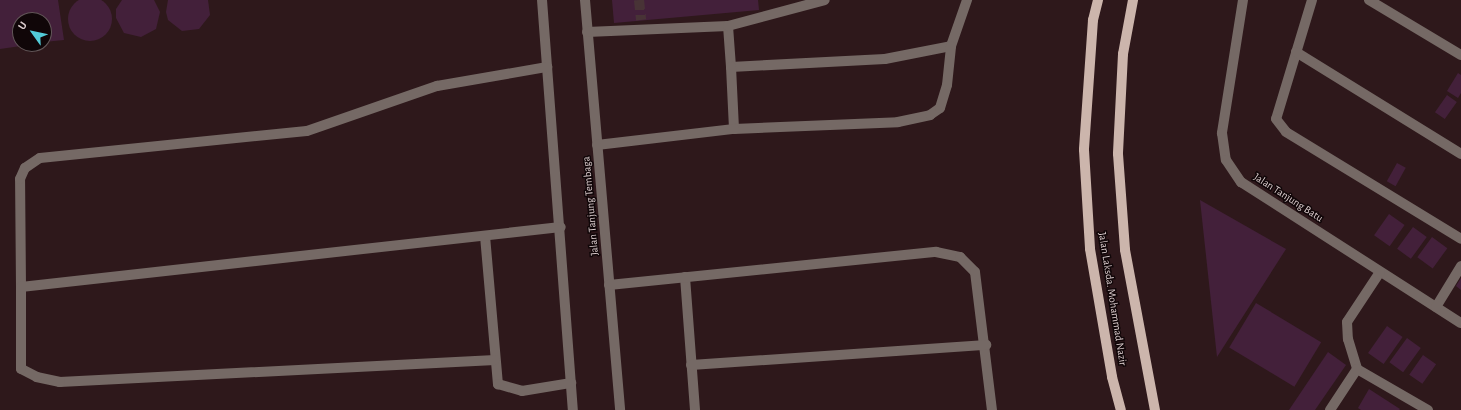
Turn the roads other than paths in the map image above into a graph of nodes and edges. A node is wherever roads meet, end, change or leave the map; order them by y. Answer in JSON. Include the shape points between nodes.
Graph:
{"nodes":[{"id":1,"x":542,"y":0,"type":"edge"},
{"id":2,"x":584,"y":0,"type":"edge"},
{"id":3,"x":824,"y":0,"type":"edge"},
{"id":4,"x":967,"y":0,"type":"edge"},
{"id":5,"x":1098,"y":0,"type":"edge"},
{"id":6,"x":1133,"y":0,"type":"edge"},
{"id":7,"x":1243,"y":0,"type":"edge"},
{"id":8,"x":1312,"y":0,"type":"edge"},
{"id":9,"x":1369,"y":0,"type":"edge"},
{"id":10,"x":805,"y":2,"type":"edge"},
{"id":11,"x":728,"y":26,"type":"junction"},
{"id":12,"x":587,"y":32,"type":"junction"},
{"id":13,"x":951,"y":46,"type":"junction"},
{"id":14,"x":1296,"y":52,"type":"junction"},
{"id":15,"x":1461,"y":55,"type":"edge"},
{"id":16,"x":548,"y":67,"type":"junction"},
{"id":17,"x":731,"y":67,"type":"junction"},
{"id":18,"x":734,"y":129,"type":"junction"},
{"id":19,"x":597,"y":145,"type":"junction"},
{"id":20,"x":1461,"y":154,"type":"edge"},
{"id":21,"x":561,"y":228,"type":"junction"},
{"id":22,"x":485,"y":236,"type":"junction"},
{"id":23,"x":1461,"y":239,"type":"edge"},
{"id":24,"x":1461,"y":266,"type":"edge"},
{"id":25,"x":1380,"y":272,"type":"junction"},
{"id":26,"x":685,"y":277,"type":"junction"},
{"id":27,"x":609,"y":285,"type":"junction"},
{"id":28,"x":21,"y":287,"type":"junction"},
{"id":29,"x":1436,"y":307,"type":"junction"},
{"id":30,"x":1461,"y":323,"type":"edge"},
{"id":31,"x":986,"y":345,"type":"junction"},
{"id":32,"x":495,"y":360,"type":"junction"},
{"id":33,"x":691,"y":364,"type":"junction"},
{"id":34,"x":1356,"y":369,"type":"junction"},
{"id":35,"x":571,"y":383,"type":"junction"},
{"id":36,"x":1421,"y":408,"type":"edge"},
{"id":37,"x":573,"y":410,"type":"edge"},
{"id":38,"x":620,"y":410,"type":"edge"},
{"id":39,"x":695,"y":410,"type":"edge"},
{"id":40,"x":992,"y":410,"type":"edge"},
{"id":41,"x":1121,"y":410,"type":"edge"},
{"id":42,"x":1155,"y":410,"type":"edge"},
{"id":43,"x":1330,"y":410,"type":"edge"}],
"edges":[{"from":1,"to":16,"type":"lane"},
{"from":2,"to":12,"type":"lane","name":"Jalan Tanjung Tembaga"},
{"from":3,"to":10,"type":"lane"},
{"from":4,"to":13,"type":"lane"},
{"from":5,"to":41,"type":"main road","name":"Jalan Laksda. Mohammad Nazir","via":[[1093,20],[1085,158],[1090,249],[1112,377]]},
{"from":6,"to":42,"type":"main road","name":"Jalan Laksda. Mohammad Nazir","via":[[1124,54],[1118,154],[1125,250]]},
{"from":7,"to":25,"type":"lane","name":"Jalan Tanjung Batu","via":[[1222,133],[1226,160],[1241,182]]},
{"from":8,"to":14,"type":"lane"},
{"from":9,"to":15,"type":"lane"},
{"from":10,"to":11,"type":"lane"},
{"from":11,"to":12,"type":"lane","via":[[641,25]]},
{"from":11,"to":17,"type":"lane"},
{"from":12,"to":19,"type":"lane","name":"Jalan Tanjung Tembaga"},
{"from":13,"to":17,"type":"lane","via":[[885,59]]},
{"from":13,"to":18,"type":"lane","via":[[940,108],[930,115],[898,122]]},
{"from":14,"to":20,"type":"lane"},
{"from":14,"to":23,"type":"lane","via":[[1276,119],[1286,132]]},
{"from":16,"to":21,"type":"lane"},
{"from":16,"to":28,"type":"lane","via":[[437,86],[307,130],[40,158],[25,168],[20,179]]},
{"from":17,"to":18,"type":"lane"},
{"from":18,"to":19,"type":"lane"},
{"from":19,"to":27,"type":"lane","name":"Jalan Tanjung Tembaga"},
{"from":21,"to":22,"type":"lane"},
{"from":21,"to":35,"type":"lane"},
{"from":22,"to":28,"type":"lane"},
{"from":22,"to":32,"type":"lane"},
{"from":24,"to":29,"type":"lane"},
{"from":25,"to":29,"type":"lane","name":"Jalan Tanjung Batu"},
{"from":25,"to":34,"type":"lane","via":[[1347,322],[1348,339]]},
{"from":26,"to":27,"type":"lane"},
{"from":26,"to":31,"type":"lane","via":[[936,252],[960,257],[976,272]]},
{"from":26,"to":33,"type":"lane"},
{"from":27,"to":38,"type":"lane","name":"Jalan Tanjung Tembaga"},
{"from":28,"to":32,"type":"lane","via":[[21,369],[37,377],[60,382]]},
{"from":29,"to":30,"type":"lane","name":"Jalan Tanjung Batu"},
{"from":31,"to":33,"type":"lane"},
{"from":31,"to":40,"type":"lane"},
{"from":32,"to":35,"type":"lane","via":[[498,384],[510,388],[522,391]]},
{"from":33,"to":39,"type":"lane"},
{"from":34,"to":36,"type":"lane"},
{"from":34,"to":43,"type":"lane"},
{"from":35,"to":37,"type":"lane"}]}
